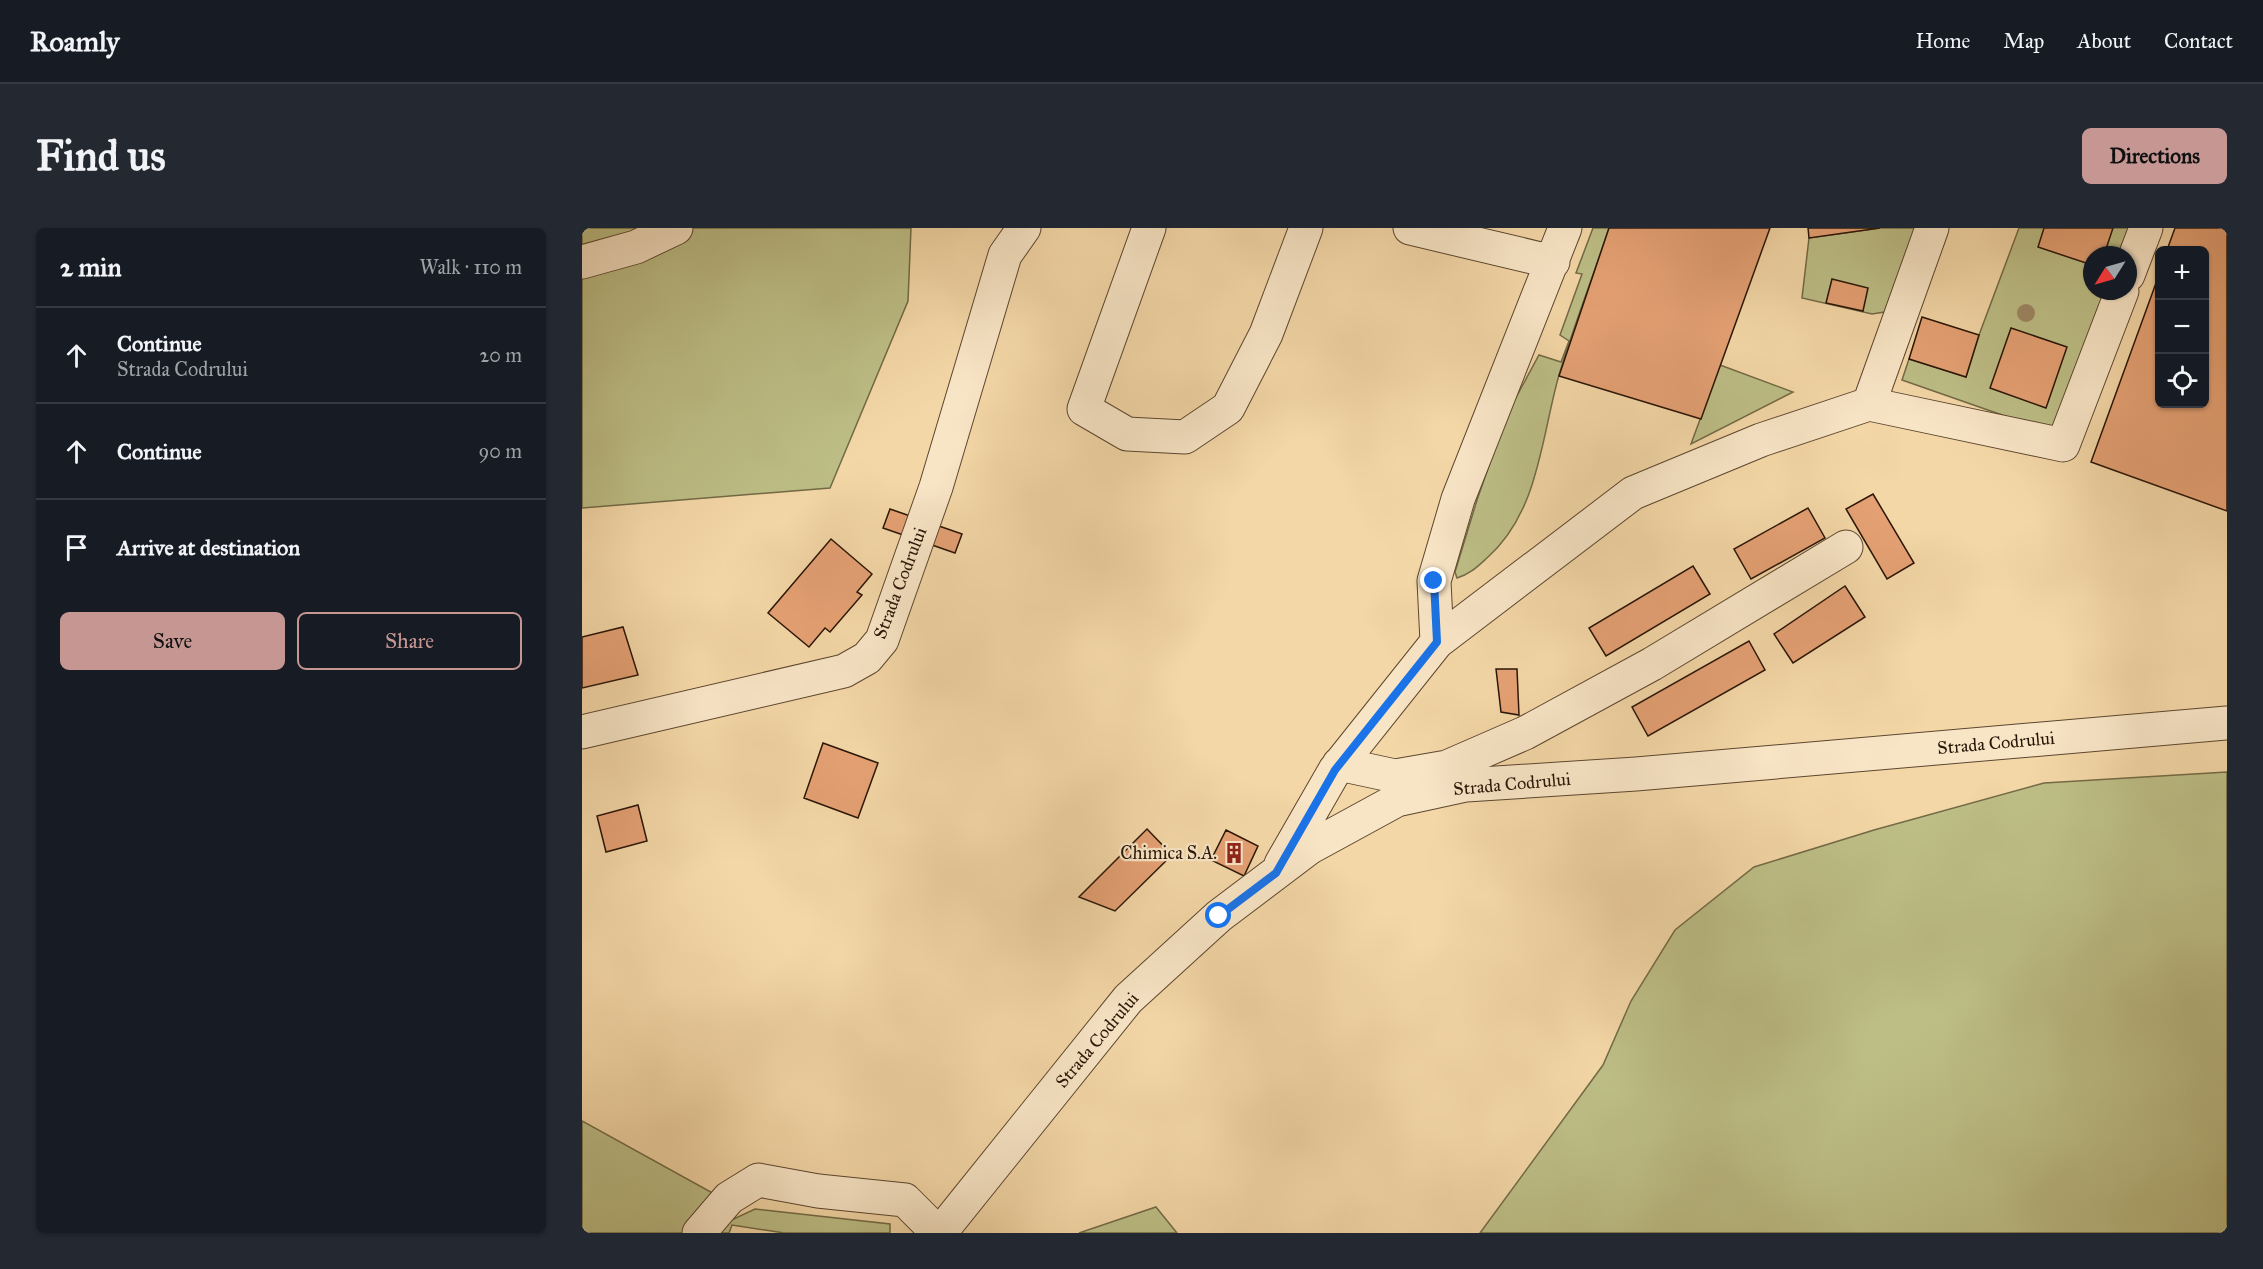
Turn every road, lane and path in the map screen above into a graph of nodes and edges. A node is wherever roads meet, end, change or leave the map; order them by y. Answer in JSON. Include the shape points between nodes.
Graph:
{"nodes":[{"id":1,"x":676,"y":228,"type":"edge"},
{"id":2,"x":1024,"y":228,"type":"edge"},
{"id":3,"x":1149,"y":228,"type":"edge"},
{"id":4,"x":1306,"y":228,"type":"edge"},
{"id":5,"x":1410,"y":228,"type":"edge"},
{"id":6,"x":1565,"y":228,"type":"edge"},
{"id":7,"x":1932,"y":228,"type":"edge"},
{"id":8,"x":2146,"y":228,"type":"edge"},
{"id":9,"x":2137,"y":252,"type":"edge"},
{"id":10,"x":582,"y":262,"type":"edge"},
{"id":11,"x":1552,"y":262,"type":"junction"},
{"id":12,"x":2119,"y":300,"type":"edge"},
{"id":13,"x":1869,"y":404,"type":"junction"},
{"id":14,"x":1846,"y":546,"type":"dead end"},
{"id":15,"x":1437,"y":642,"type":"junction"},
{"id":16,"x":2227,"y":723,"type":"edge"},
{"id":17,"x":582,"y":732,"type":"edge"},
{"id":18,"x":1340,"y":764,"type":"junction"},
{"id":19,"x":1276,"y":873,"type":"junction"},
{"id":20,"x":699,"y":1233,"type":"edge"},
{"id":21,"x":939,"y":1233,"type":"edge"}],
"edges":[{"from":1,"to":10,"type":"street","via":[[636,247]]},
{"from":2,"to":17,"type":"street","name":"Strada Codrului","via":[[1005,255],[936,487],[882,640],[867,658],[844,671]]},
{"from":3,"to":4,"type":"street","via":[[1084,409],[1127,434],[1185,437],[1228,408],[1266,334]]},
{"from":5,"to":11,"type":"street"},
{"from":6,"to":11,"type":"street"},
{"from":7,"to":13,"type":"street"},
{"from":8,"to":9,"type":"street"},
{"from":11,"to":15,"type":"street","via":[[1458,499],[1434,581]]},
{"from":12,"to":13,"type":"street","via":[[2063,445]]},
{"from":13,"to":15,"type":"street","via":[[1761,440],[1633,493]]},
{"from":14,"to":18,"type":"street","via":[[1642,669],[1525,733],[1447,767],[1395,776]]},
{"from":15,"to":18,"type":"street"},
{"from":16,"to":19,"type":"street","name":"Strada Codrului","via":[[1466,785],[1397,800],[1309,848]]},
{"from":18,"to":19,"type":"street"},
{"from":19,"to":21,"type":"street","name":"Strada Codrului","via":[[1219,916],[1128,999]]},
{"from":20,"to":21,"type":"street","via":[[729,1198],[758,1180],[905,1200]]}]}
